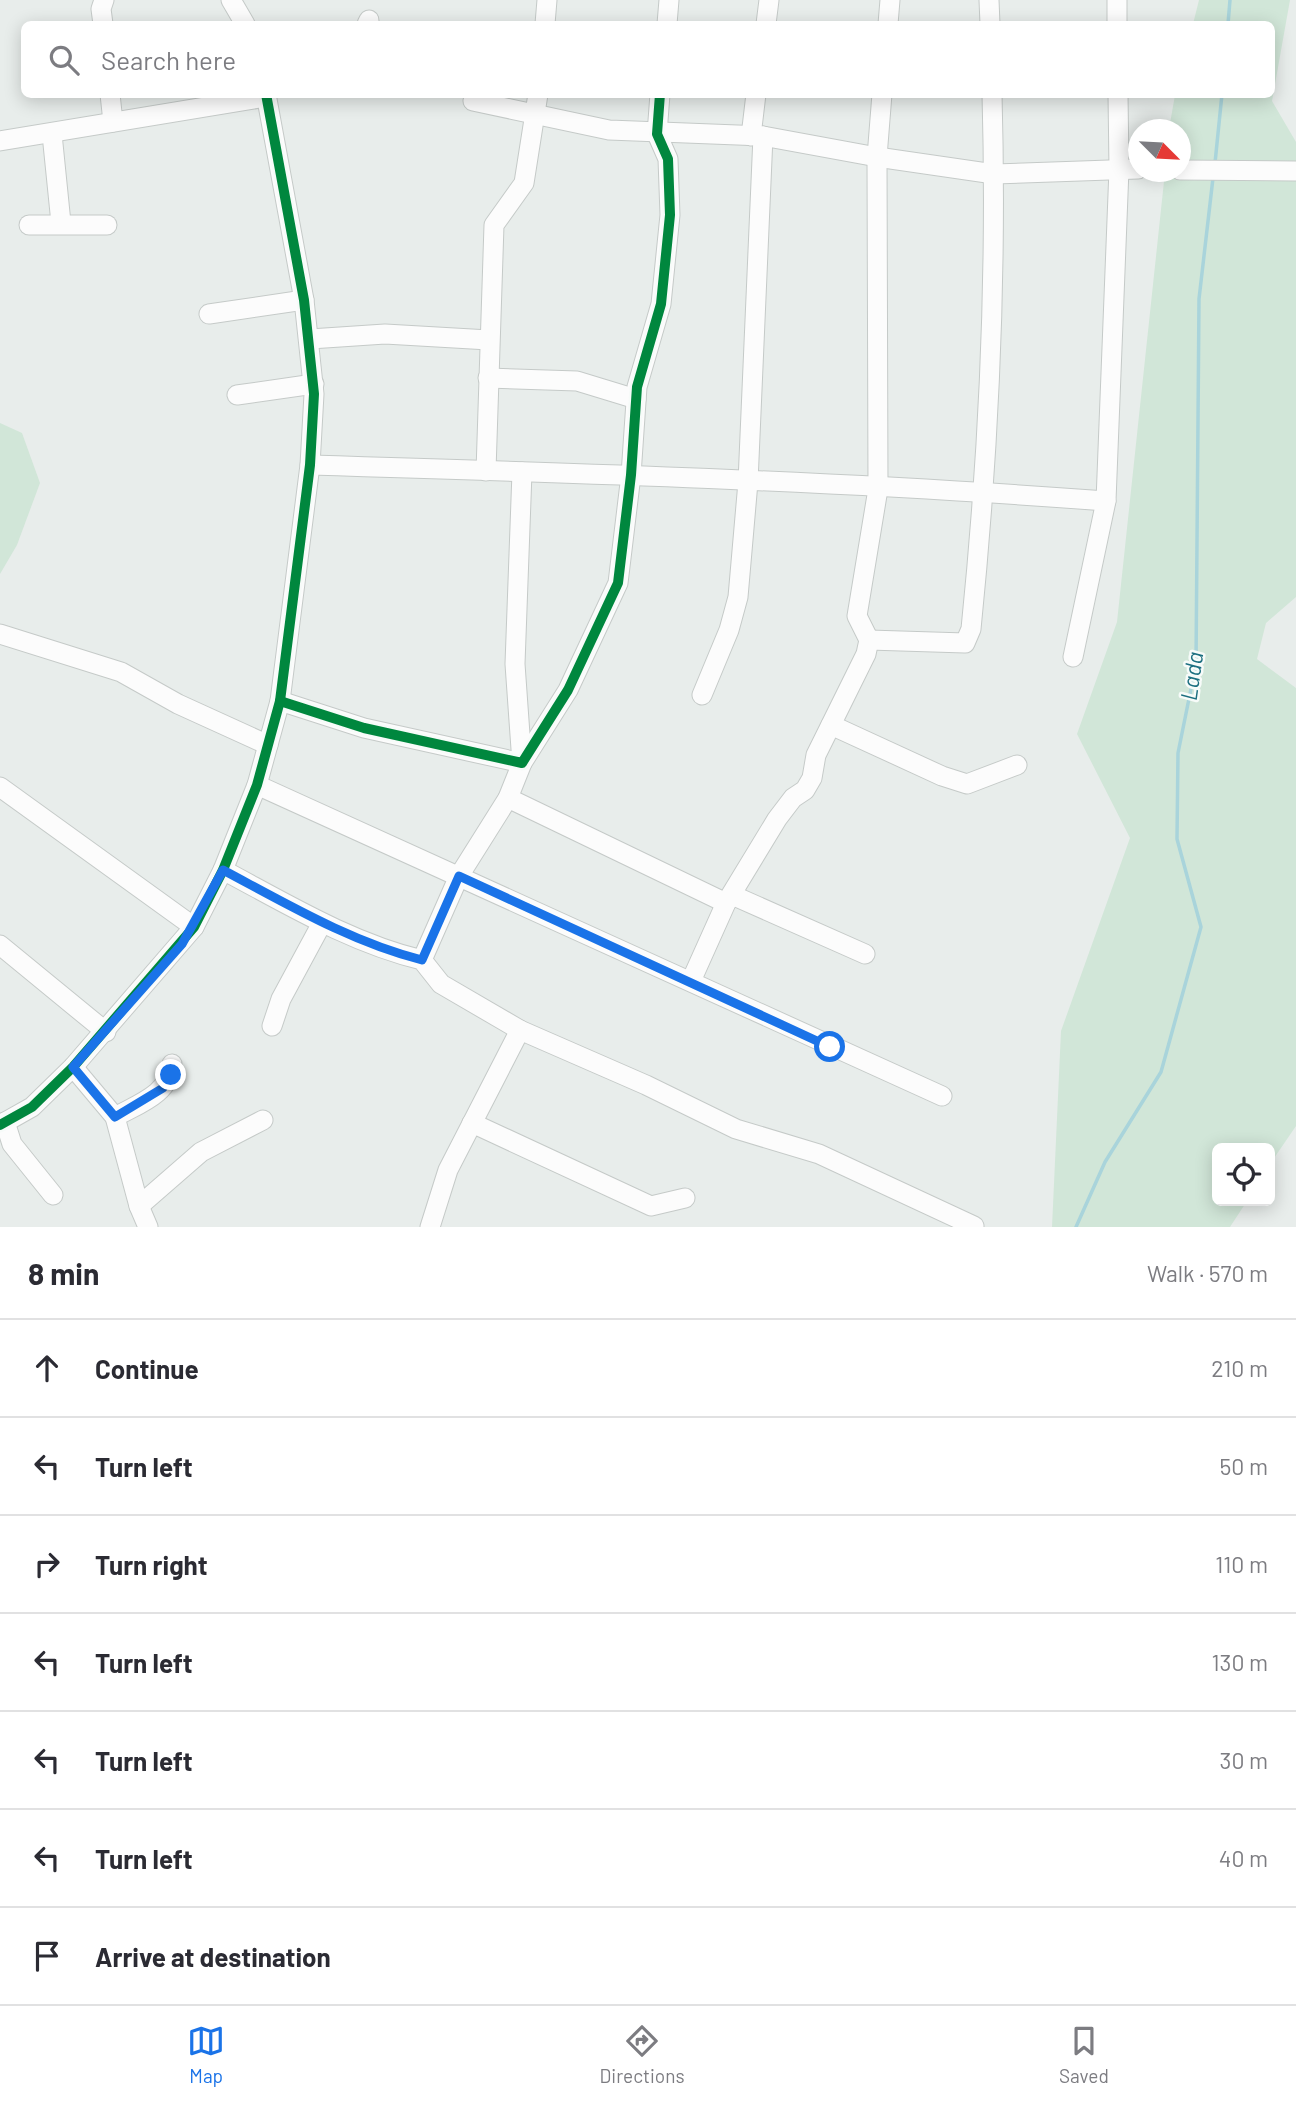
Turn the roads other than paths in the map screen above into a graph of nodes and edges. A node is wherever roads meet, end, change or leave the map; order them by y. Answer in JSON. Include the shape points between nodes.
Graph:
{"nodes":[{"id":1,"x":104,"y":0,"type":"edge"},
{"id":2,"x":231,"y":0,"type":"edge"},
{"id":3,"x":547,"y":0,"type":"edge"},
{"id":4,"x":669,"y":0,"type":"edge"},
{"id":5,"x":769,"y":0,"type":"edge"},
{"id":6,"x":890,"y":0,"type":"edge"},
{"id":7,"x":989,"y":0,"type":"edge"},
{"id":8,"x":1117,"y":0,"type":"edge"},
{"id":9,"x":103,"y":21,"type":"edge"},
{"id":10,"x":243,"y":21,"type":"edge"},
{"id":11,"x":545,"y":21,"type":"edge"},
{"id":12,"x":667,"y":21,"type":"edge"},
{"id":13,"x":766,"y":21,"type":"edge"},
{"id":14,"x":888,"y":21,"type":"edge"},
{"id":15,"x":990,"y":21,"type":"edge"},
{"id":16,"x":1117,"y":21,"type":"edge"},
{"id":17,"x":110,"y":98,"type":"edge"},
{"id":18,"x":254,"y":98,"type":"edge"},
{"id":19,"x":266,"y":98,"type":"edge"},
{"id":20,"x":660,"y":98,"type":"edge"},
{"id":21,"x":756,"y":98,"type":"edge"},
{"id":22,"x":882,"y":98,"type":"edge"},
{"id":23,"x":992,"y":98,"type":"edge"},
{"id":24,"x":1119,"y":98,"type":"edge"},
{"id":25,"x":473,"y":101,"type":"dead end"},
{"id":26,"x":537,"y":104,"type":"edge"},
{"id":27,"x":113,"y":122,"type":"junction"},
{"id":28,"x":52,"y":134,"type":"junction"},
{"id":29,"x":657,"y":134,"type":"junction"},
{"id":30,"x":757,"y":136,"type":"junction"},
{"id":31,"x":0,"y":141,"type":"edge"},
{"id":32,"x":877,"y":157,"type":"junction"},
{"id":33,"x":1128,"y":162,"type":"edge"},
{"id":34,"x":1128,"y":169,"type":"edge"},
{"id":35,"x":1191,"y":170,"type":"edge"},
{"id":36,"x":1296,"y":171,"type":"edge"},
{"id":37,"x":994,"y":173,"type":"junction"},
{"id":38,"x":1128,"y":182,"type":"edge"},
{"id":39,"x":61,"y":223,"type":"junction"},
{"id":40,"x":29,"y":225,"type":"dead end"},
{"id":41,"x":107,"y":225,"type":"dead end"},
{"id":42,"x":304,"y":300,"type":"junction"},
{"id":43,"x":209,"y":314,"type":"dead end"},
{"id":44,"x":310,"y":340,"type":"junction"},
{"id":45,"x":489,"y":340,"type":"junction"},
{"id":46,"x":488,"y":378,"type":"junction"},
{"id":47,"x":314,"y":384,"type":"junction"},
{"id":48,"x":237,"y":395,"type":"dead end"},
{"id":49,"x":636,"y":399,"type":"junction"},
{"id":50,"x":310,"y":465,"type":"junction"},
{"id":51,"x":486,"y":471,"type":"junction"},
{"id":52,"x":522,"y":472,"type":"junction"},
{"id":53,"x":631,"y":475,"type":"junction"},
{"id":54,"x":748,"y":482,"type":"junction"},
{"id":55,"x":878,"y":489,"type":"junction"},
{"id":56,"x":985,"y":492,"type":"junction"},
{"id":57,"x":1106,"y":501,"type":"junction"},
{"id":58,"x":0,"y":634,"type":"edge"},
{"id":59,"x":869,"y":640,"type":"junction"},
{"id":60,"x":1073,"y":657,"type":"dead end"},
{"id":61,"x":702,"y":695,"type":"dead end"},
{"id":62,"x":280,"y":701,"type":"junction"},
{"id":63,"x":831,"y":724,"type":"junction"},
{"id":64,"x":268,"y":745,"type":"junction"},
{"id":65,"x":522,"y":763,"type":"junction"},
{"id":66,"x":1017,"y":765,"type":"dead end"},
{"id":67,"x":257,"y":785,"type":"junction"},
{"id":68,"x":0,"y":787,"type":"edge"},
{"id":69,"x":508,"y":798,"type":"junction"},
{"id":70,"x":223,"y":870,"type":"junction"},
{"id":71,"x":459,"y":876,"type":"junction"},
{"id":72,"x":729,"y":899,"type":"junction"},
{"id":73,"x":322,"y":923,"type":"junction"},
{"id":74,"x":194,"y":927,"type":"junction"},
{"id":75,"x":0,"y":945,"type":"edge"},
{"id":76,"x":865,"y":954,"type":"dead end"},
{"id":77,"x":422,"y":960,"type":"junction"},
{"id":78,"x":691,"y":981,"type":"junction"},
{"id":79,"x":272,"y":1026,"type":"dead end"},
{"id":80,"x":520,"y":1030,"type":"junction"},
{"id":81,"x":106,"y":1032,"type":"junction"},
{"id":82,"x":172,"y":1064,"type":"dead end"},
{"id":83,"x":73,"y":1067,"type":"junction"},
{"id":84,"x":942,"y":1096,"type":"dead end"},
{"id":85,"x":115,"y":1117,"type":"junction"},
{"id":86,"x":263,"y":1120,"type":"dead end"},
{"id":87,"x":3,"y":1123,"type":"edge"},
{"id":88,"x":472,"y":1123,"type":"junction"},
{"id":89,"x":53,"y":1195,"type":"dead end"},
{"id":90,"x":685,"y":1198,"type":"dead end"},
{"id":91,"x":139,"y":1206,"type":"junction"},
{"id":92,"x":974,"y":1226,"type":"edge"},
{"id":93,"x":148,"y":1227,"type":"edge"},
{"id":94,"x":430,"y":1227,"type":"edge"}],
"edges":[{"from":1,"to":9,"type":"street"},
{"from":2,"to":10,"type":"street"},
{"from":3,"to":11,"type":"street"},
{"from":4,"to":12,"type":"street"},
{"from":5,"to":13,"type":"street"},
{"from":6,"to":14,"type":"street"},
{"from":7,"to":15,"type":"street"},
{"from":8,"to":16,"type":"street"},
{"from":17,"to":27,"type":"street"},
{"from":18,"to":27,"type":"street"},
{"from":19,"to":42,"type":"street"},
{"from":20,"to":29,"type":"street"},
{"from":21,"to":30,"type":"street"},
{"from":22,"to":32,"type":"street"},
{"from":23,"to":37,"type":"street"},
{"from":24,"to":33,"type":"street"},
{"from":25,"to":26,"type":"street"},
{"from":26,"to":29,"type":"street","via":[[609,131]]},
{"from":26,"to":45,"type":"street","via":[[524,183],[494,225]]},
{"from":27,"to":28,"type":"street"},
{"from":28,"to":31,"type":"street"},
{"from":28,"to":39,"type":"street"},
{"from":29,"to":30,"type":"street"},
{"from":29,"to":49,"type":"street","via":[[667,159],[670,215],[661,304]]},
{"from":30,"to":32,"type":"street"},
{"from":30,"to":54,"type":"street"},
{"from":32,"to":37,"type":"street"},
{"from":32,"to":55,"type":"street"},
{"from":34,"to":37,"type":"street"},
{"from":35,"to":36,"type":"street"},
{"from":37,"to":56,"type":"street"},
{"from":38,"to":57,"type":"street"},
{"from":39,"to":40,"type":"street"},
{"from":39,"to":41,"type":"street"},
{"from":42,"to":43,"type":"street"},
{"from":42,"to":44,"type":"street"},
{"from":44,"to":45,"type":"street","via":[[385,334]]},
{"from":44,"to":47,"type":"street"},
{"from":45,"to":46,"type":"street"},
{"from":46,"to":49,"type":"street","via":[[577,381]]},
{"from":46,"to":51,"type":"street"},
{"from":47,"to":48,"type":"street"},
{"from":47,"to":50,"type":"street"},
{"from":49,"to":53,"type":"street"},
{"from":50,"to":51,"type":"street"},
{"from":50,"to":62,"type":"street"},
{"from":51,"to":52,"type":"street"},
{"from":52,"to":53,"type":"street"},
{"from":52,"to":65,"type":"street","via":[[515,664]]},
{"from":53,"to":54,"type":"street"},
{"from":53,"to":65,"type":"street","via":[[618,583],[568,690]]},
{"from":54,"to":55,"type":"street"},
{"from":54,"to":61,"type":"street","via":[[738,597]]},
{"from":55,"to":56,"type":"street"},
{"from":55,"to":59,"type":"street","via":[[857,616]]},
{"from":56,"to":57,"type":"street"},
{"from":56,"to":59,"type":"street","via":[[971,629],[965,643]]},
{"from":57,"to":60,"type":"street"},
{"from":58,"to":64,"type":"street","via":[[121,672]]},
{"from":59,"to":63,"type":"street"},
{"from":62,"to":64,"type":"street"},
{"from":62,"to":65,"type":"street","via":[[364,728]]},
{"from":63,"to":66,"type":"street","via":[[967,784]]},
{"from":63,"to":72,"type":"street","via":[[805,790],[777,819]]},
{"from":64,"to":67,"type":"street"},
{"from":65,"to":69,"type":"street"},
{"from":67,"to":70,"type":"street"},
{"from":67,"to":71,"type":"street"},
{"from":68,"to":74,"type":"street"},
{"from":69,"to":71,"type":"street"},
{"from":69,"to":72,"type":"street"},
{"from":70,"to":73,"type":"street"},
{"from":70,"to":74,"type":"street"},
{"from":71,"to":77,"type":"street"},
{"from":71,"to":78,"type":"street"},
{"from":72,"to":76,"type":"street"},
{"from":72,"to":78,"type":"street"},
{"from":73,"to":77,"type":"street","via":[[401,957]]},
{"from":73,"to":79,"type":"street","via":[[281,999]]},
{"from":74,"to":81,"type":"street"},
{"from":75,"to":81,"type":"street"},
{"from":77,"to":80,"type":"street","via":[[441,984]]},
{"from":78,"to":84,"type":"street"},
{"from":80,"to":88,"type":"street"},
{"from":80,"to":92,"type":"street","via":[[736,1129],[818,1154]]},
{"from":81,"to":83,"type":"street"},
{"from":82,"to":85,"type":"street","via":[[163,1088]]},
{"from":83,"to":85,"type":"street"},
{"from":83,"to":87,"type":"street","via":[[32,1107]]},
{"from":85,"to":91,"type":"street"},
{"from":86,"to":91,"type":"street","via":[[201,1152]]},
{"from":87,"to":89,"type":"street","via":[[12,1143]]},
{"from":88,"to":90,"type":"street","via":[[651,1206]]},
{"from":88,"to":94,"type":"street","via":[[448,1170]]},
{"from":91,"to":93,"type":"street"}]}
